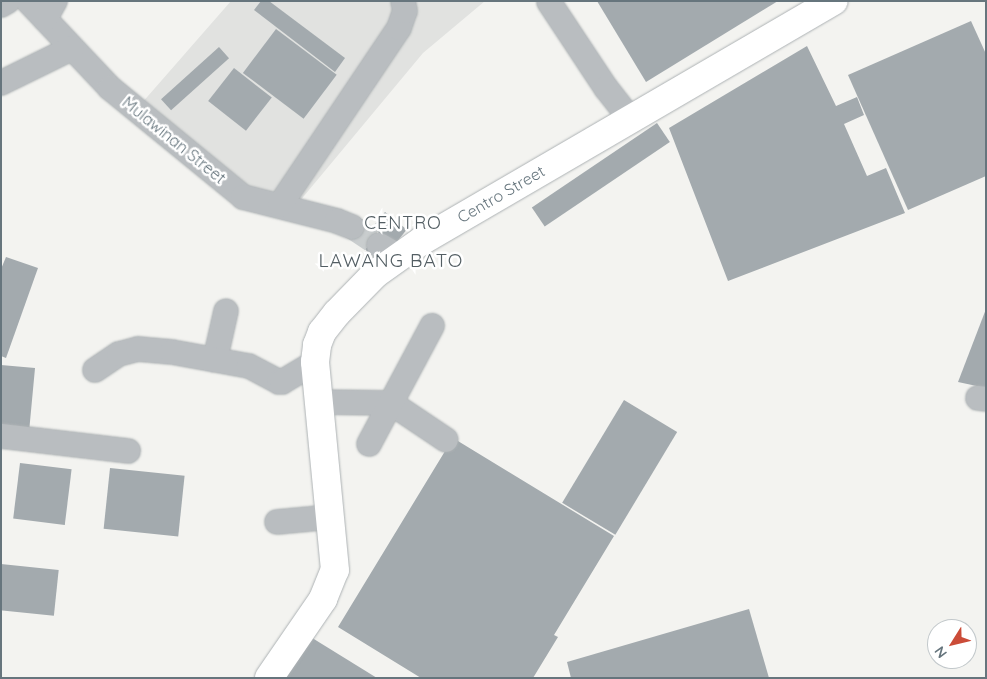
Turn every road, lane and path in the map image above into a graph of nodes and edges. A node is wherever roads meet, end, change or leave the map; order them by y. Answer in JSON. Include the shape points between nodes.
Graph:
{"nodes":[{"id":1,"x":8,"y":1,"type":"edge"},
{"id":2,"x":28,"y":1,"type":"edge"},
{"id":3,"x":403,"y":1,"type":"edge"},
{"id":4,"x":834,"y":1,"type":"edge"},
{"id":5,"x":548,"y":2,"type":"edge"},
{"id":6,"x":1,"y":5,"type":"edge"},
{"id":7,"x":50,"y":10,"type":"edge"},
{"id":8,"x":72,"y":48,"type":"junction"},
{"id":9,"x":1,"y":83,"type":"edge"},
{"id":10,"x":630,"y":118,"type":"junction"},
{"id":11,"x":280,"y":205,"type":"junction"},
{"id":12,"x":352,"y":227,"type":"tunnel mouth"},
{"id":13,"x":226,"y":311,"type":"dead end"},
{"id":14,"x":432,"y":326,"type":"dead end"},
{"id":15,"x":215,"y":360,"type":"junction"},
{"id":16,"x":314,"y":362,"type":"junction"},
{"id":17,"x":96,"y":370,"type":"dead end"},
{"id":18,"x":319,"y":402,"type":"junction"},
{"id":19,"x":391,"y":403,"type":"junction"},
{"id":20,"x":1,"y":436,"type":"edge"},
{"id":21,"x":446,"y":440,"type":"dead end"},
{"id":22,"x":369,"y":444,"type":"dead end"},
{"id":23,"x":128,"y":451,"type":"dead end"},
{"id":24,"x":331,"y":517,"type":"junction"},
{"id":25,"x":277,"y":522,"type":"dead end"},
{"id":26,"x":269,"y":678,"type":"edge"}],
"edges":[{"from":1,"to":6,"type":"street"},
{"from":2,"to":7,"type":"street","name":"Mulawinan Street"},
{"from":3,"to":11,"type":"street","via":[[405,11],[399,28]]},
{"from":4,"to":10,"type":"main road","name":"Centro Street"},
{"from":5,"to":10,"type":"street"},
{"from":7,"to":8,"type":"street","name":"Mulawinan Street"},
{"from":8,"to":9,"type":"street"},
{"from":8,"to":11,"type":"street","name":"Mulawinan Street","via":[[110,88],[243,197]]},
{"from":10,"to":16,"type":"main road","name":"Centro Street","via":[[388,251],[375,274],[322,332]]},
{"from":11,"to":12,"type":"street","name":"Mulawinan Street"},
{"from":13,"to":15,"type":"street"},
{"from":14,"to":19,"type":"street"},
{"from":15,"to":16,"type":"street","via":[[249,366],[282,382]]},
{"from":15,"to":17,"type":"street","via":[[138,349],[119,354]]},
{"from":16,"to":18,"type":"main road","name":"Centro Street"},
{"from":18,"to":19,"type":"street"},
{"from":18,"to":24,"type":"main road","name":"Centro Street"},
{"from":19,"to":21,"type":"street"},
{"from":19,"to":22,"type":"street"},
{"from":20,"to":23,"type":"street"},
{"from":24,"to":25,"type":"street"},
{"from":24,"to":26,"type":"main road","name":"Centro Street","via":[[335,570],[330,584]]}]}
